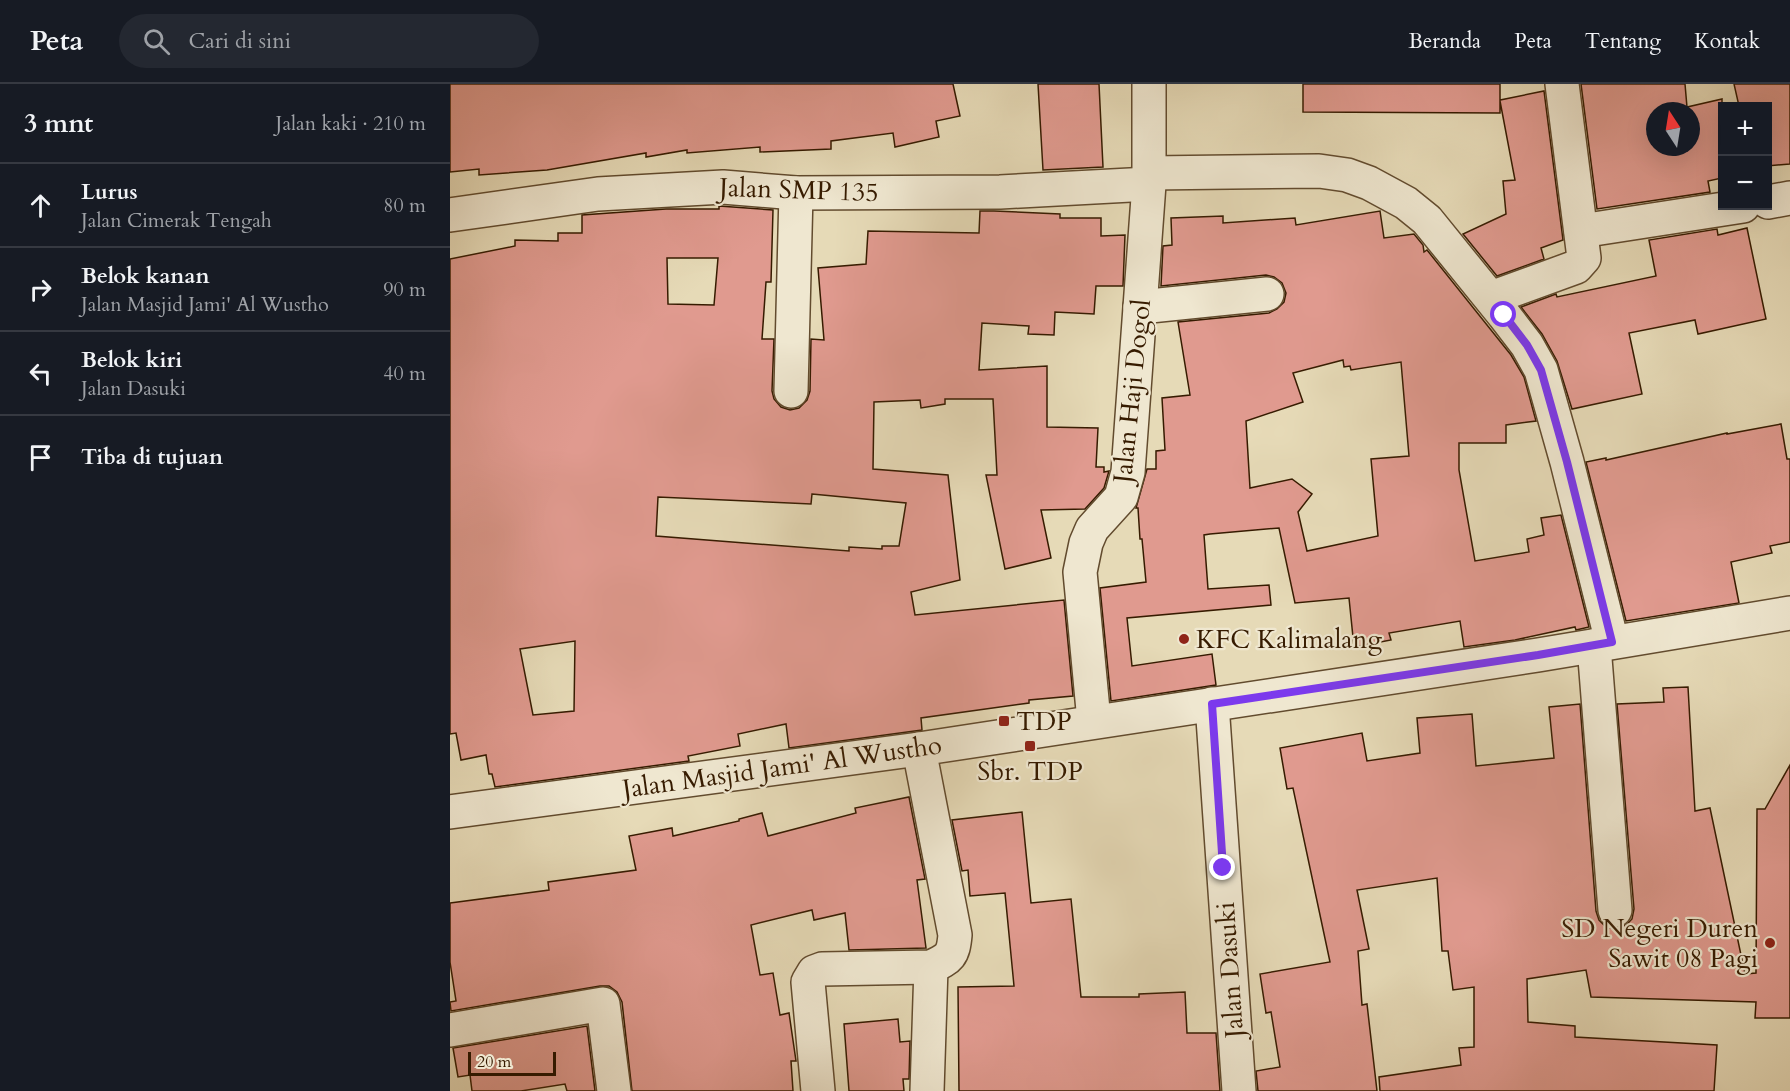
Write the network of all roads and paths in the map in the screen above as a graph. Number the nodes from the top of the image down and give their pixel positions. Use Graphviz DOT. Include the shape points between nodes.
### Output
graph roads {
  1 [pos="1149,84"];
  2 [pos="1562,84"];
  3 [pos="1149,179"];
  4 [pos="796,193"];
  5 [pos="1790,198"];
  6 [pos="1772,201"];
  7 [pos="1718,210"];
  8 [pos="450,215"];
  9 [pos="1581,231"];
  10 [pos="1267,294"];
  11 [pos="1491,298"];
  12 [pos="1140,307"];
  13 [pos="791,391"];
  14 [pos="1790,612"];
  15 [pos="1603,644"];
  16 [pos="1212,704"];
  17 [pos="1095,721"];
  18 [pos="919,749"];
  19 [pos="450,812"];
  20 [pos="1615,910"];
  21 [pos="931,967"];
  22 [pos="450,1030"];
  23 [pos="614,1091"];
  24 [pos="818,1091"];
  25 [pos="927,1091"];
  26 [pos="1239,1091"];
  1 -- 3 [label="street, Jalan Haji Dogol"];
  2 -- 9 [label="street"];
  3 -- 4 [label="street, Jalan SMP 135" via="1000,192"];
  3 -- 11 [label="street, Jalan SMP 135" via="1318,171 1347,175 1406,203 1426,220"];
  3 -- 12 [label="street, Jalan Haji Dogol"];
  4 -- 8 [label="street, Jalan SMP 135" via="723,187 598,194"];
  4 -- 13 [label="street"];
  5 -- 6 [label="street"];
  7 -- 9 [label="street"];
  9 -- 11 [label="street" via="1584,258 1576,267"];
  10 -- 12 [label="street"];
  11 -- 15 [label="street, Jalan SMP 135" via="1541,370 1567,462"];
  12 -- 17 [label="street, Jalan Haji Dogol" via="1128,472 1121,497 1092,529 1080,573"];
  14 -- 15 [label="street, Jalan Masjid Jami' Al Wustho"];
  15 -- 16 [label="street, Jalan Masjid Jami' Al Wustho"];
  15 -- 20 [label="street, Jalan SMP 135"];
  16 -- 17 [label="street, Jalan Masjid Jami' Al Wustho"];
  16 -- 26 [label="street, Jalan Dasuki"];
  17 -- 18 [label="street, Jalan Masjid Jami' Al Wustho"];
  18 -- 19 [label="street, Jalan Masjid Jami' Al Wustho"];
  18 -- 21 [label="street" via="954,935 953,951 946,960"];
  21 -- 24 [label="street" via="822,969 811,976 808,982"];
  21 -- 25 [label="street"];
  22 -- 23 [label="street" via="603,1004"];
}
